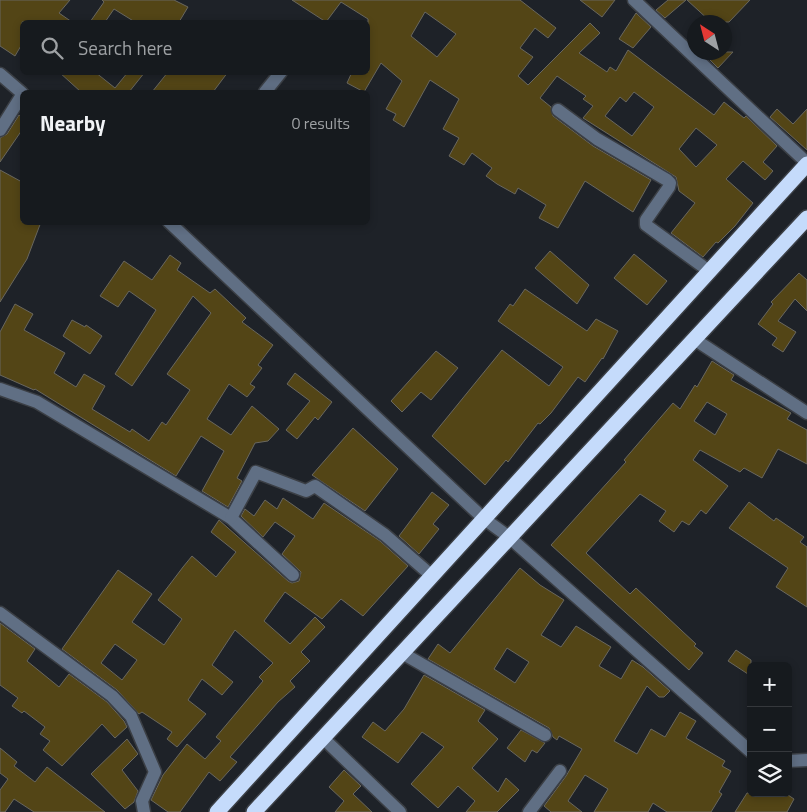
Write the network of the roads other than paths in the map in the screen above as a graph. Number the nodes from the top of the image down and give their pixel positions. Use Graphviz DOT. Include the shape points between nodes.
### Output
graph roads {
  1 [pos="634,0"];
  2 [pos="0,74"];
  3 [pos="279,75"];
  4 [pos="267,90"];
  5 [pos="20,92"];
  6 [pos="20,97"];
  7 [pos="558,110"];
  8 [pos="0,130"];
  9 [pos="807,164"];
  10 [pos="807,218"];
  11 [pos="172,225"];
  12 [pos="709,271"];
  13 [pos="694,338"];
  14 [pos="0,389"];
  15 [pos="807,413"];
  16 [pos="231,518"];
  17 [pos="483,518"];
  18 [pos="509,537"];
  19 [pos="293,575"];
  20 [pos="432,576"];
  21 [pos="0,613"];
  22 [pos="402,653"];
  23 [pos="545,735"];
  24 [pos="323,738"];
  25 [pos="747,748"];
  26 [pos="807,760"];
  27 [pos="792,761"];
  28 [pos="560,771"];
  29 [pos="144,812"];
  30 [pos="217,812"];
  31 [pos="254,812"];
  32 [pos="400,812"];
  33 [pos="529,812"];
  1 -- 9 [label="street"];
  2 -- 5 [label="street"];
  3 -- 4 [label="street"];
  6 -- 8 [label="street"];
  7 -- 12 [label="street" via="597,139 670,183 646,225"];
  9 -- 12 [label="highway"];
  10 -- 13 [label="highway"];
  11 -- 17 [label="street"];
  12 -- 17 [label="highway"];
  13 -- 15 [label="street"];
  13 -- 18 [label="highway"];
  14 -- 16 [label="street" via="37,402"];
  16 -- 19 [label="street"];
  16 -- 20 [label="street" via="256,472 306,491 314,486 385,535"];
  17 -- 18 [label="street"];
  17 -- 20 [label="highway"];
  18 -- 22 [label="highway"];
  18 -- 25 [label="street"];
  20 -- 30 [label="highway"];
  21 -- 29 [label="street" via="112,696 131,716 155,772 142,801"];
  22 -- 23 [label="street"];
  22 -- 24 [label="highway"];
  24 -- 31 [label="highway"];
  24 -- 32 [label="street"];
  26 -- 27 [label="street"];
  28 -- 33 [label="street"];
}
